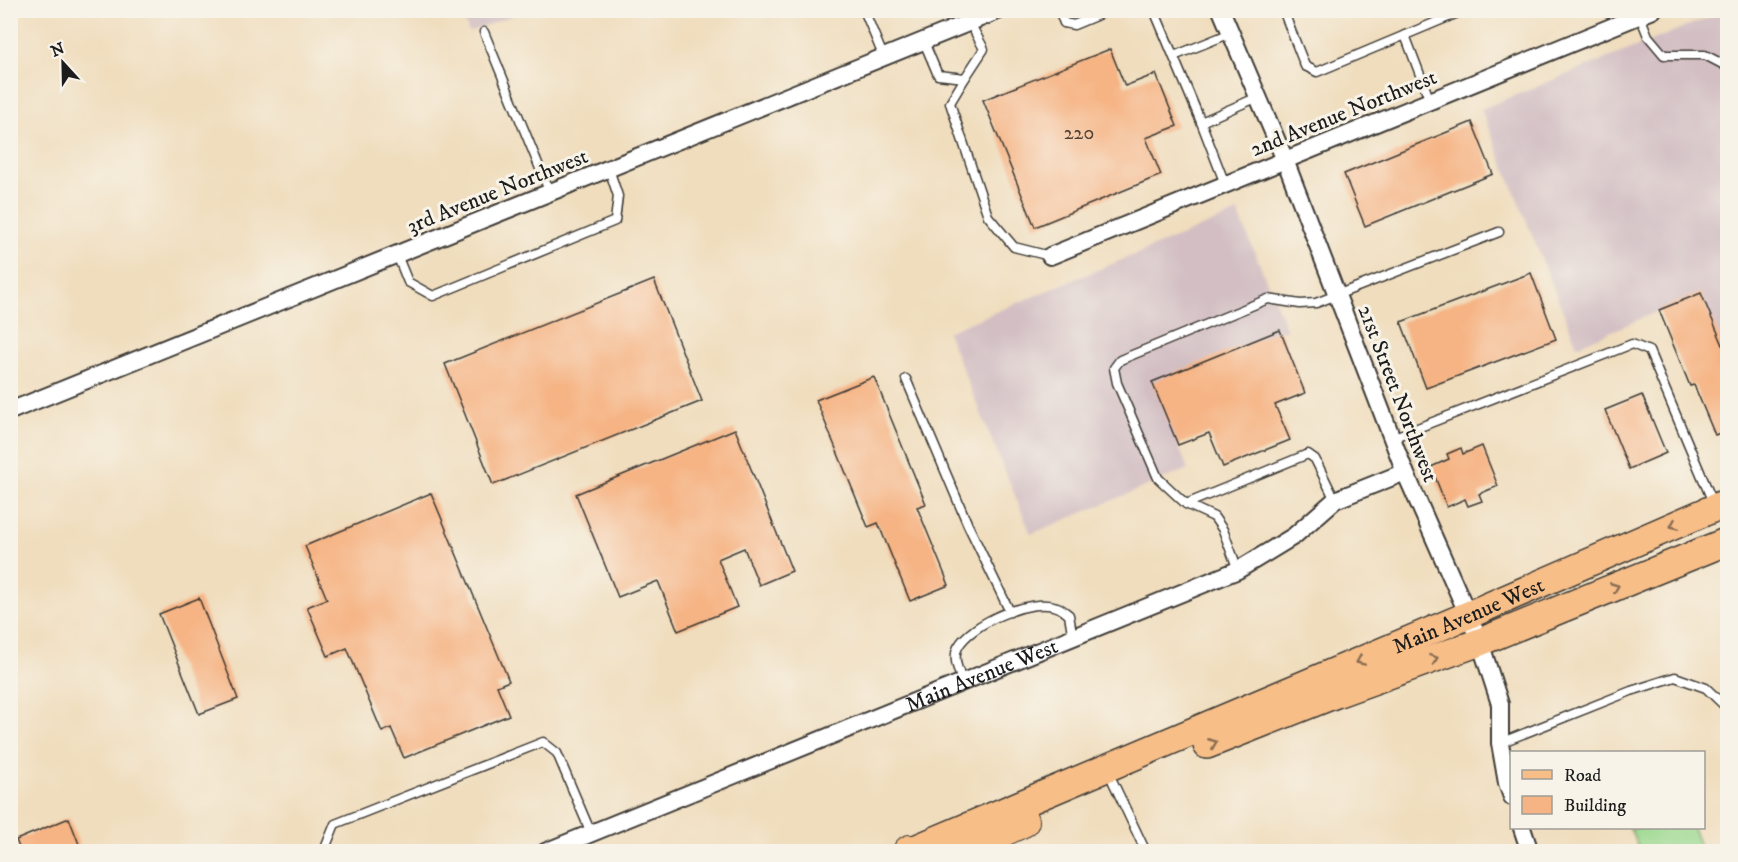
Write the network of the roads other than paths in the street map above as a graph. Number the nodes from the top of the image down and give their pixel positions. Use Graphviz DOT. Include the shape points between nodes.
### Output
graph roads {
  1 [pos="864,10"];
  2 [pos="1000,10"];
  3 [pos="1059,10"];
  4 [pos="1110,10"];
  5 [pos="1154,10"];
  6 [pos="1221,10"];
  7 [pos="1283,10"];
  8 [pos="1465,10"];
  9 [pos="1646,13"];
  10 [pos="970,23"];
  11 [pos="484,32"];
  12 [pos="1231,33"];
  13 [pos="1405,35"];
  14 [pos="924,42"];
  15 [pos="1173,56"];
  16 [pos="884,58"];
  17 [pos="1728,67"];
  18 [pos="965,78"];
  19 [pos="1258,97"];
  20 [pos="1430,101"];
  21 [pos="1201,122"];
  22 [pos="1285,160"];
  23 [pos="609,169"];
  24 [pos="1225,184"];
  25 [pos="550,193"];
  26 [pos="1499,232"];
  27 [pos="397,255"];
  28 [pos="1050,256"];
  29 [pos="1337,296"];
  30 [pos="906,379"];
  31 [pos="10,411"];
  32 [pos="1392,438"];
  33 [pos="1404,472"];
  34 [pos="1335,500"];
  35 [pos="1186,504"];
  36 [pos="1721,505"];
  37 [pos="1728,541"];
  38 [pos="1238,570"];
  39 [pos="1010,612"];
  40 [pos="1466,616"];
  41 [pos="1073,638"];
  42 [pos="1480,642"];
  43 [pos="963,683"];
  44 [pos="1728,709"];
  45 [pos="1500,742"];
  46 [pos="1113,782"];
  47 [pos="1510,791"];
  48 [pos="1023,820"];
  49 [pos="1522,829"];
  50 [pos="591,833"];
  51 [pos="909,851"];
  52 [pos="328,852"];
  53 [pos="544,852"];
  54 [pos="955,852"];
  55 [pos="972,852"];
  56 [pos="1146,852"];
  57 [pos="1530,852"];
  1 -- 16 [label="lane"];
  2 -- 10 [label="street, 3rd Avenue Northwest"];
  3 -- 4 [label="lane" via="1064,23 1074,25"];
  5 -- 15 [label="lane"];
  6 -- 12 [label="street, 21st Street Northwest"];
  7 -- 13 [label="lane" via="1305,66 1317,72"];
  8 -- 13 [label="lane"];
  9 -- 17 [label="lane" via="1648,36 1664,55 1705,55"];
  9 -- 20 [label="street, 2nd Avenue Northwest"];
  10 -- 14 [label="street, 3rd Avenue Northwest"];
  10 -- 18 [label="lane" via="984,49"];
  11 -- 25 [label="lane"];
  12 -- 15 [label="lane"];
  12 -- 19 [label="street, 21st Street Northwest"];
  13 -- 20 [label="lane"];
  14 -- 16 [label="street, 3rd Avenue Northwest"];
  14 -- 18 [label="lane" via="938,75"];
  15 -- 21 [label="lane"];
  16 -- 23 [label="street, 3rd Avenue Northwest"];
  18 -- 28 [label="lane" via="950,103 988,216 1014,247"];
  19 -- 21 [label="lane"];
  19 -- 22 [label="street, 21st Street Northwest"];
  20 -- 22 [label="street, 2nd Avenue Northwest"];
  21 -- 24 [label="lane"];
  22 -- 24 [label="street, 2nd Avenue Northwest"];
  22 -- 29 [label="street, 21st Street Northwest"];
  23 -- 25 [label="street, 3rd Avenue Northwest"];
  23 -- 27 [label="lane" via="618,196 615,221 433,296 408,282"];
  24 -- 28 [label="street, 2nd Avenue Northwest"];
  25 -- 27 [label="street, 3rd Avenue Northwest"];
  26 -- 29 [label="lane"];
  27 -- 31 [label="street, 3rd Avenue Northwest"];
  29 -- 32 [label="street, 21st Street Northwest"];
  29 -- 35 [label="lane" via="1300,304 1268,299 1120,360 1114,368 1158,478"];
  30 -- 39 [label="lane"];
  32 -- 33 [label="street, 21st Street Northwest"];
  32 -- 36 [label="lane" via="1632,344 1649,351"];
  33 -- 34 [label="street, Main Avenue West"];
  33 -- 40 [label="street, 21st Street Northwest"];
  34 -- 35 [label="lane" via="1315,459 1308,454"];
  34 -- 38 [label="street, Main Avenue West" via="1294,536"];
  35 -- 38 [label="lane" via="1214,518 1223,530"];
  36 -- 40 [label="main road, Main Avenue West, one-way"];
  42 -- 37 [label="main road, Main Avenue West, one-way"];
  38 -- 41 [label="street, Main Avenue West"];
  39 -- 41 [label="lane" via="1032,605 1056,606 1068,615"];
  39 -- 43 [label="lane" via="996,616 957,647 956,663"];
  40 -- 42 [label="street, 21st Street Northwest"];
  40 -- 51 [label="main road, Main Avenue West, one-way"];
  41 -- 43 [label="street, Main Avenue West"];
  42 -- 45 [label="street, 21st Street Northwest" via="1500,704"];
  46 -- 42 [label="main road, Main Avenue West, one-way"];
  43 -- 50 [label="street, Main Avenue West"];
  44 -- 45 [label="lane" via="1706,688 1675,677 1631,690"];
  45 -- 47 [label="street, 21st Street Northwest"];
  46 -- 48 [label="main road, Main Avenue West"];
  46 -- 56 [label="lane"];
  48 -- 54 [label="highway"];
  48 -- 55 [label="highway"];
  49 -- 57 [label="street"];
  50 -- 52 [label="lane" via="557,753 543,742 335,824 326,846"];
  50 -- 53 [label="street, Main Avenue West"];
}
